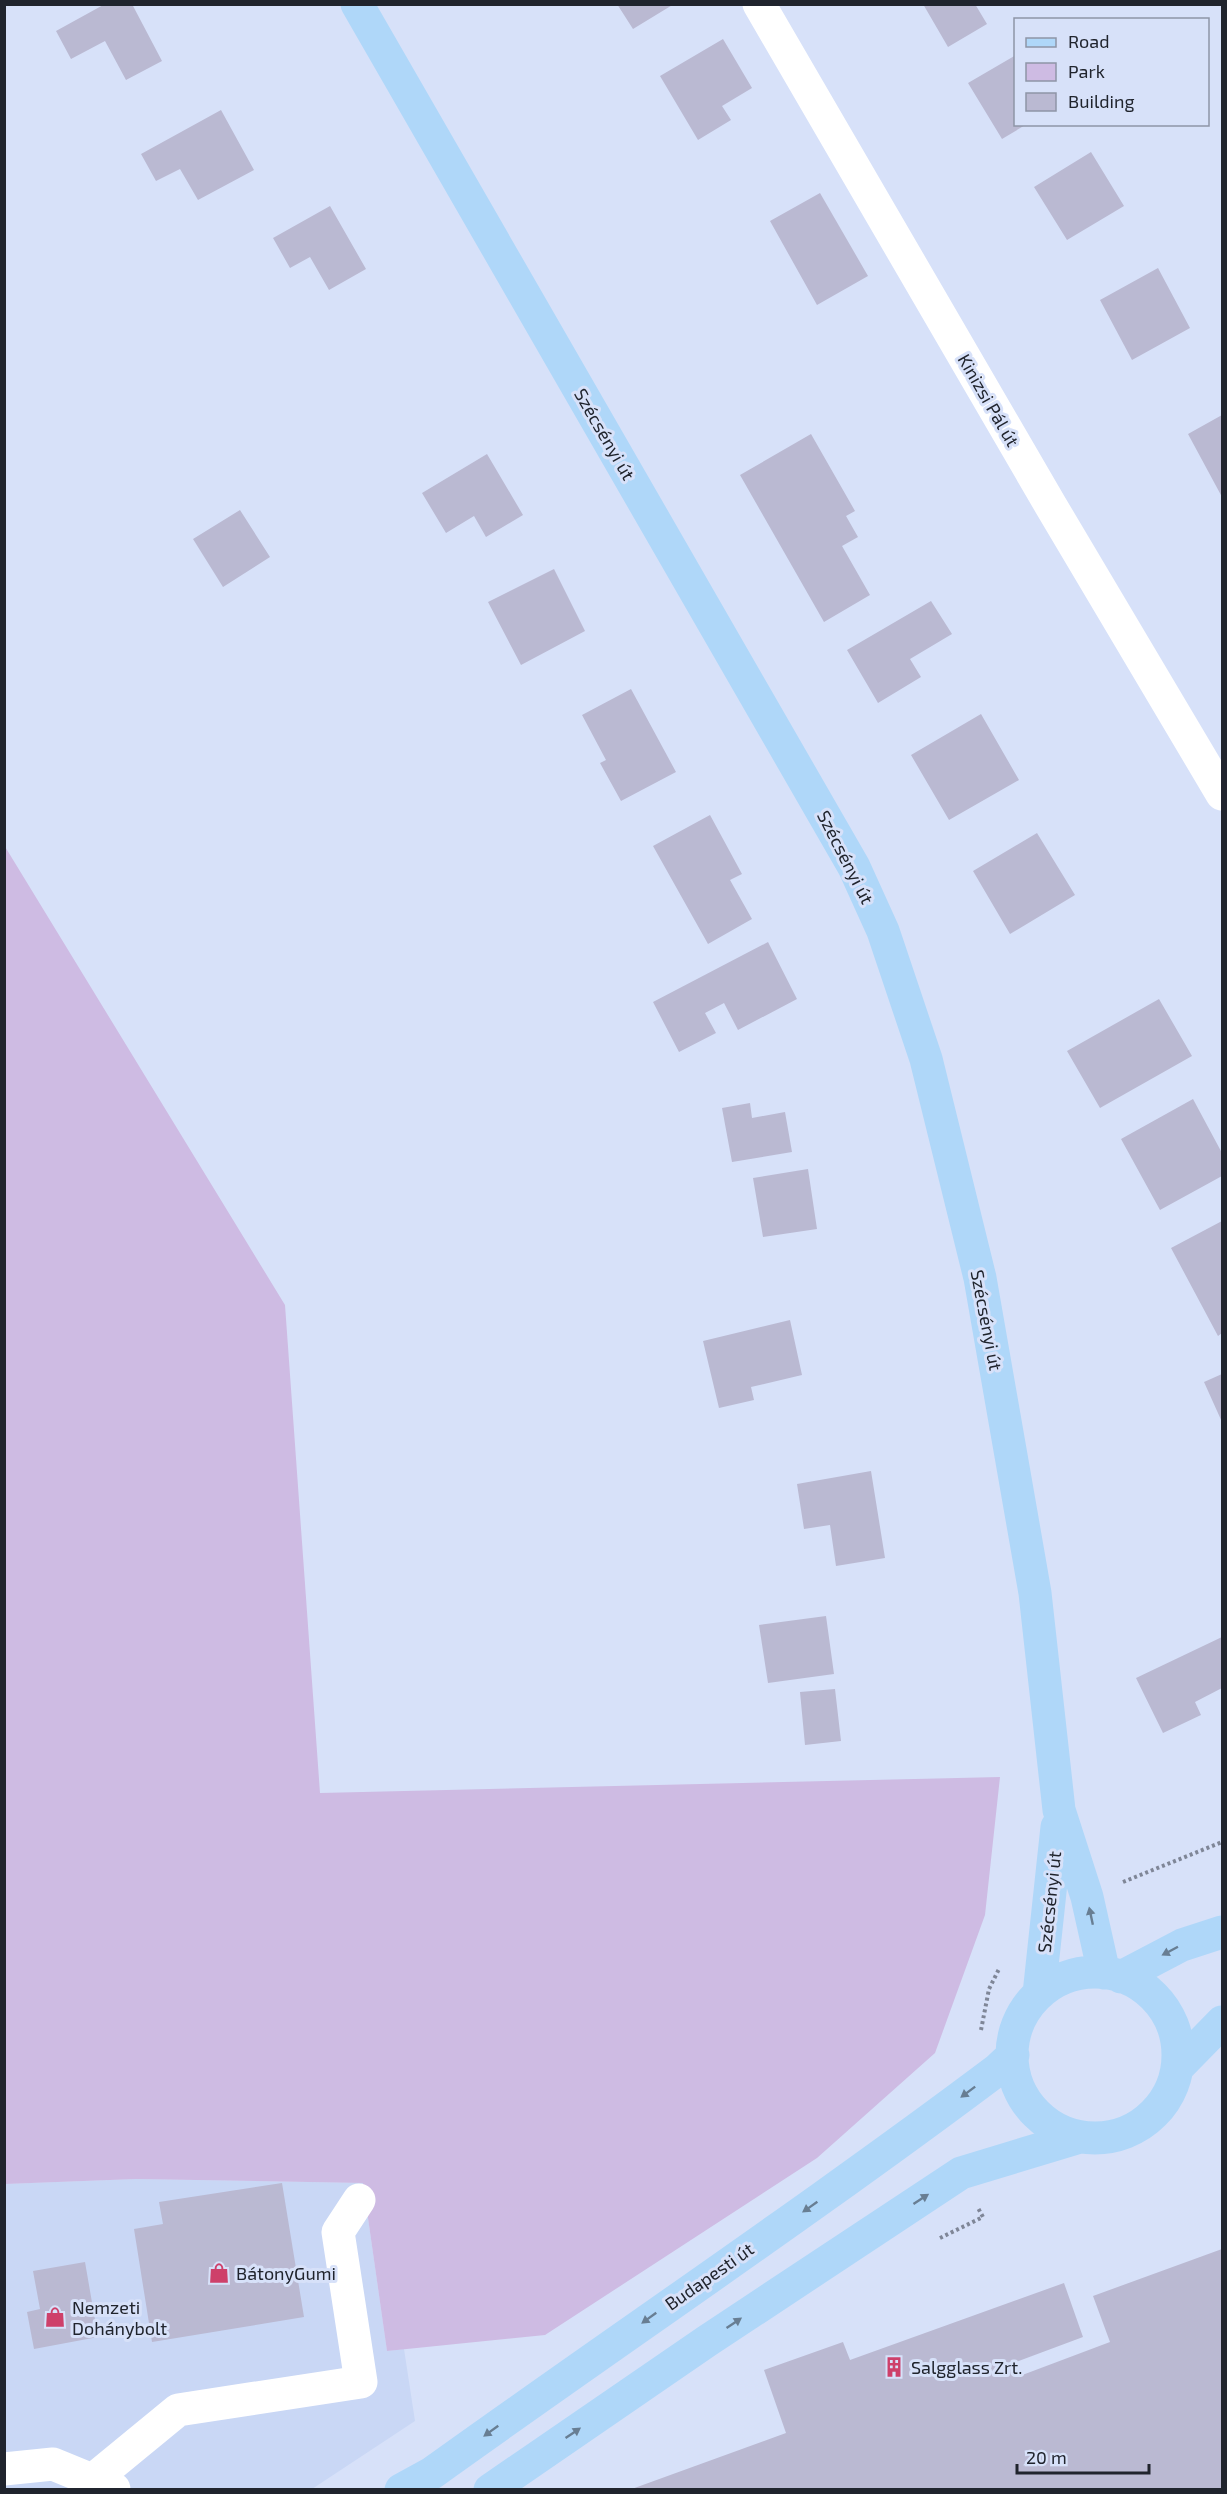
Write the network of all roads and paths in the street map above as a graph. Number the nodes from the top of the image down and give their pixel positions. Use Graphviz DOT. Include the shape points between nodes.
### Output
graph roads {
  1 [pos="357,4"];
  2 [pos="759,4"];
  3 [pos="1222,794"];
  4 [pos="1059,1810"];
  5 [pos="1222,1842"];
  6 [pos="1087,1897"];
  7 [pos="1222,1932"];
  8 [pos="1112,1975"];
  9 [pos="1039,1994"];
  10 [pos="1222,2022"];
  11 [pos="1012,2055"];
  12 [pos="1178,2067"];
  13 [pos="1080,2137"];
  14 [pos="359,2200"];
  15 [pos="4,2469"];
  16 [pos="104,2486"];
  17 [pos="401,2490"];
  18 [pos="490,2490"];
  1 -- 4 [label="main road, Szécsényi út" via="849,857 883,931 926,1059 980,1278 1035,1593"];
  2 -- 3 [label="street, Kinizsi Pál út"];
  4 -- 6 [label="main road, Szécsényi út"];
  4 -- 9 [label="main road, Szécsényi út"];
  5 -- 6 [label="path"];
  8 -- 6 [label="main road, Szécsényi út, one-way"];
  7 -- 8 [label="main road, one-way"];
  8 -- 9 [label="main road" via="1081,1974 1059,1981"];
  8 -- 12 [label="main road" via="1150,1993 1170,2019 1176,2034"];
  9 -- 11 [label="main road" via="1020,2022"];
  10 -- 12 [label="main road"];
  11 -- 13 [label="main road" via="1021,2092 1032,2108 1046,2122"];
  11 -- 17 [label="main road, Budapesti út, one-way" via="854,2176 432,2473"];
  12 -- 13 [label="main road" via="1168,2095 1154,2115 1132,2130 1108,2138"];
  18 -- 13 [label="main road, one-way" via="961,2173"];
  14 -- 16 [label="street" via="338,2232 362,2382 178,2410"];
  15 -- 16 [label="street" via="53,2464"];
}
